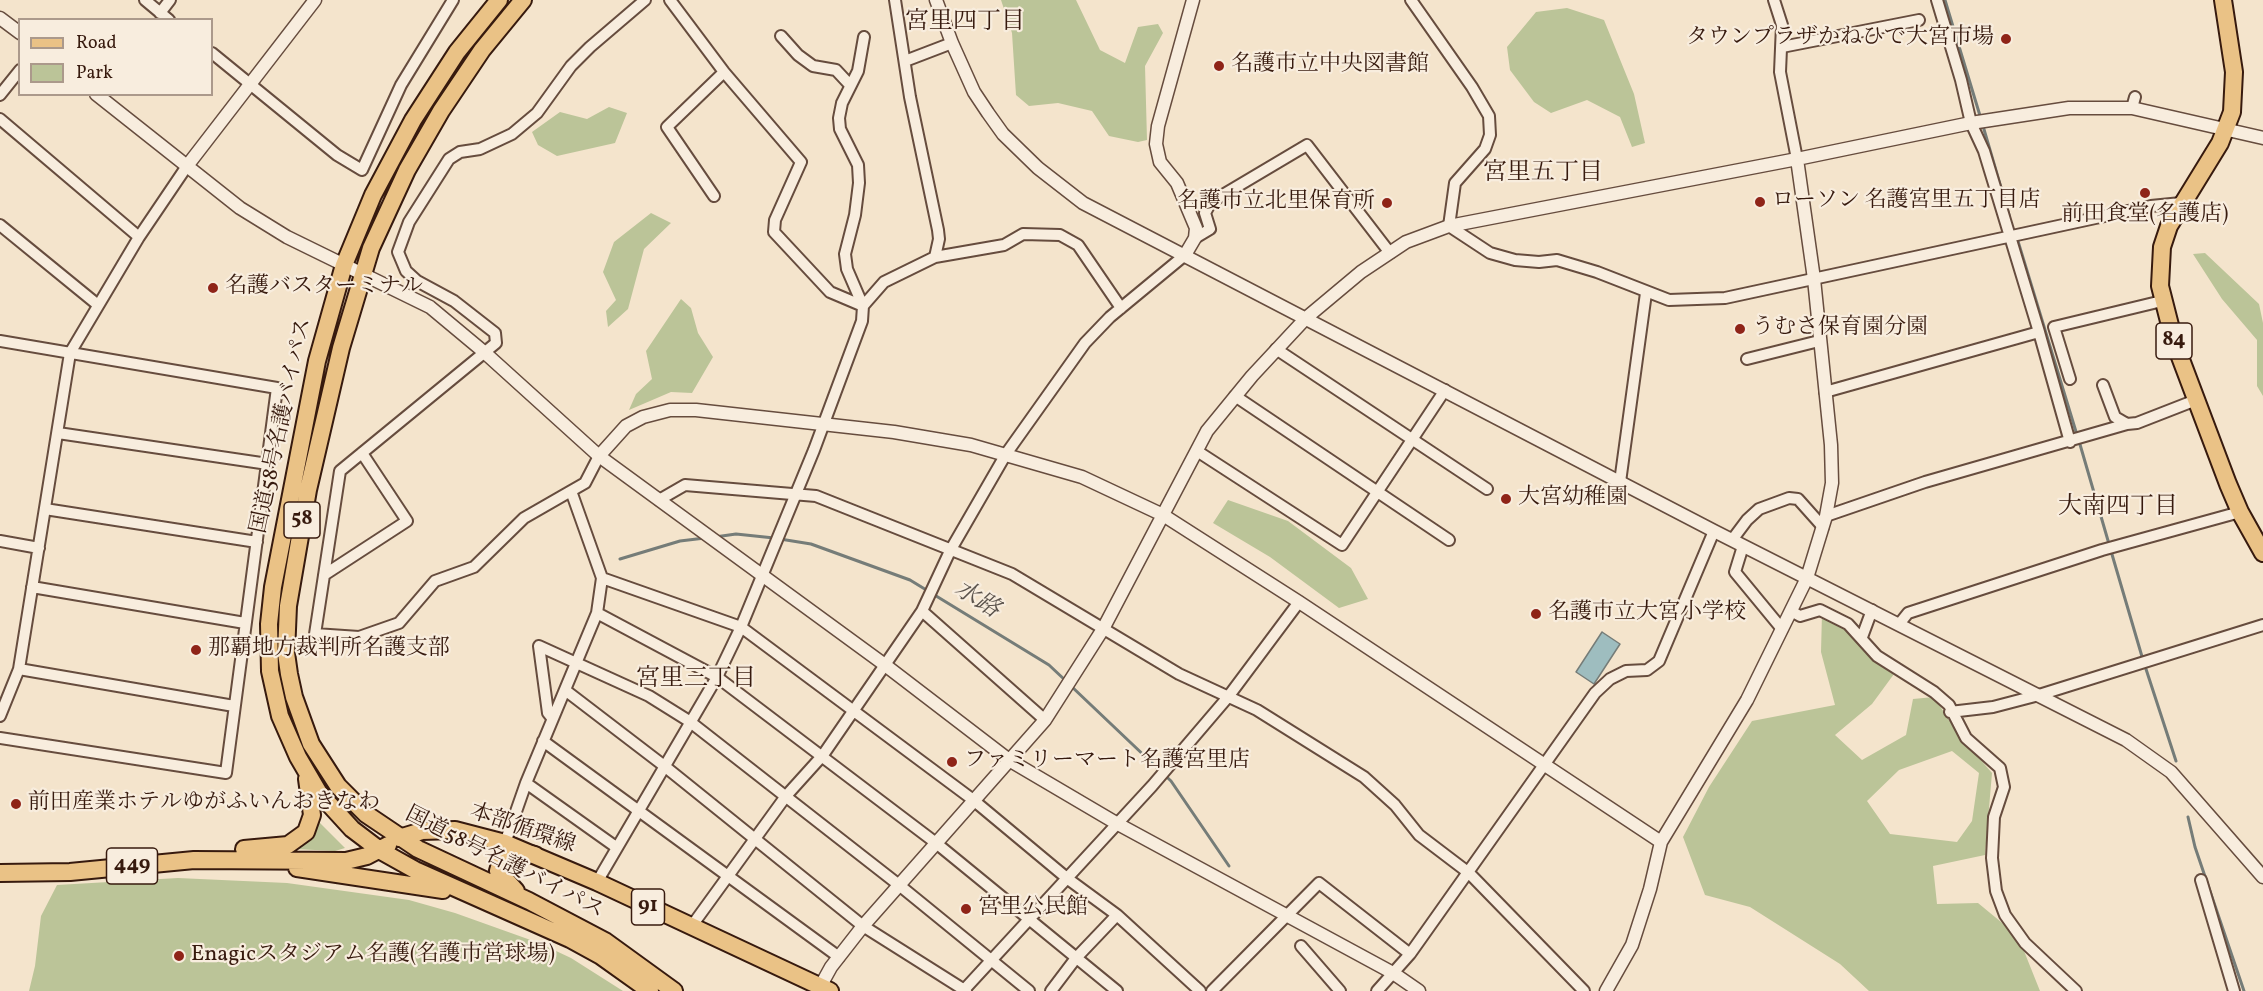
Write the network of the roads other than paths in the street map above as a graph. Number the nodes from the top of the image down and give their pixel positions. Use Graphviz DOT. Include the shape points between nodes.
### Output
graph roads {
  1 [pos="145,0"];
  2 [pos="170,0"];
  3 [pos="315,0"];
  4 [pos="453,0"];
  5 [pos="499,0"];
  6 [pos="523,0"];
  7 [pos="645,0"];
  8 [pos="670,0"];
  9 [pos="895,0"];
  10 [pos="936,0"];
  11 [pos="1193,0"];
  12 [pos="1411,0"];
  13 [pos="1774,0"];
  14 [pos="1937,0"];
  15 [pos="2223,0"];
  16 [pos="165,16"];
  17 [pos="0,18"];
  18 [pos="1919,20"];
  19 [pos="18,32"];
  20 [pos="781,36"];
  21 [pos="864,37"];
  22 [pos="952,43"];
  23 [pos="1782,47"];
  24 [pos="213,54"];
  25 [pos="905,61"];
  26 [pos="18,72"];
  27 [pos="724,72"];
  28 [pos="250,83"];
  29 [pos="850,85"];
  30 [pos="0,94"];
  31 [pos="99,96"];
  32 [pos="0,119"];
  33 [pos="1973,122"];
  34 [pos="2226,130"];
  35 [pos="2263,138"];
  36 [pos="1797,159"];
  37 [pos="187,166"];
  38 [pos="714,196"];
  39 [pos="2181,203"];
  40 [pos="0,225"];
  41 [pos="1449,226"];
  42 [pos="139,237"];
  43 [pos="1195,238"];
  44 [pos="2010,238"];
  45 [pos="1390,253"];
  46 [pos="1185,255"];
  47 [pos="936,257"];
  48 [pos="344,266"];
  49 [pos="362,274"];
  50 [pos="1814,279"];
  51 [pos="1646,293"];
  52 [pos="2162,301"];
  53 [pos="98,305"];
  54 [pos="863,306"];
  55 [pos="1121,308"];
  56 [pos="1306,318"];
  57 [pos="2039,332"];
  58 [pos="0,341"];
  59 [pos="1819,341"];
  60 [pos="1276,349"];
  61 [pos="484,352"];
  62 [pos="70,353"];
  63 [pos="1747,359"];
  64 [pos="2070,379"];
  65 [pos="2103,385"];
  66 [pos="1445,390"];
  67 [pos="1825,392"];
  68 [pos="1234,396"];
  69 [pos="2196,400"];
  70 [pos="823,423"];
  71 [pos="2127,424"];
  72 [pos="58,433"];
  73 [pos="1414,438"];
  74 [pos="2075,440"];
  75 [pos="1197,451"];
  76 [pos="362,453"];
  77 [pos="1006,454"];
  78 [pos="599,456"];
  79 [pos="268,464"];
  80 [pos="1620,482"];
  81 [pos="1487,489"];
  82 [pos="571,491"];
  83 [pos="1378,491"];
  84 [pos="794,495"];
  85 [pos="659,500"];
  86 [pos="45,508"];
  87 [pos="2240,512"];
  88 [pos="1163,515"];
  89 [pos="1825,522"];
  90 [pos="1714,531"];
  91 [pos="1449,540"];
  92 [pos="0,541"];
  93 [pos="257,542"];
  94 [pos="1738,543"];
  95 [pos="39,548"];
  96 [pos="950,551"];
  97 [pos="2263,553"];
  98 [pos="324,575"];
  99 [pos="602,578"];
  100 [pos="763,578"];
  101 [pos="1807,578"];
  102 [pos="252,584"];
  103 [pos="32,587"];
  104 [pos="273,587"];
  105 [pos="1299,602"];
  106 [pos="1872,610"];
  107 [pos="922,611"];
  108 [pos="1791,611"];
  109 [pos="597,613"];
  110 [pos="245,623"];
  111 [pos="1900,623"];
  112 [pos="2263,626"];
  113 [pos="741,627"];
  114 [pos="1103,629"];
  115 [pos="1782,629"];
  116 [pos="1862,637"];
  117 [pos="576,663"];
  118 [pos="885,665"];
  119 [pos="19,669"];
  120 [pos="717,677"];
  121 [pos="565,690"];
  122 [pos="2039,695"];
  123 [pos="1228,697"];
  124 [pos="234,706"];
  125 [pos="855,711"];
  126 [pos="1950,712"];
  127 [pos="0,716"];
  128 [pos="552,718"];
  129 [pos="1045,720"];
  130 [pos="690,721"];
  131 [pos="0,738"];
  132 [pos="543,741"];
  133 [pos="823,755"];
  134 [pos="1009,760"];
  135 [pos="663,765"];
  136 [pos="1545,767"];
  137 [pos="306,773"];
  138 [pos="526,783"];
  139 [pos="786,796"];
  140 [pos="972,799"];
  141 [pos="638,810"];
  142 [pos="1116,823"];
  143 [pos="399,838"];
  144 [pos="754,839"];
  145 [pos="505,843"];
  146 [pos="936,843"];
  147 [pos="1661,843"];
  148 [pos="616,847"];
  149 [pos="381,850"];
  150 [pos="535,855"];
  151 [pos="194,860"];
  152 [pos="263,860"];
  153 [pos="0,873"];
  154 [pos="1469,873"];
  155 [pos="728,876"];
  156 [pos="2263,877"];
  157 [pos="1068,879"];
  158 [pos="2201,880"];
  159 [pos="597,882"];
  160 [pos="899,885"];
  161 [pos="468,894"];
  162 [pos="529,901"];
  163 [pos="1286,914"];
  164 [pos="1117,915"];
  165 [pos="1029,921"];
  166 [pos="863,926"];
  167 [pos="691,927"];
  168 [pos="1301,946"];
  169 [pos="1410,954"];
  170 [pos="839,957"];
  171 [pos="1076,958"];
  172 [pos="992,959"];
  173 [pos="1393,973"];
  174 [pos="825,989"];
  175 [pos="650,991"];
  176 [pos="674,991"];
  177 [pos="964,991"];
  178 [pos="1029,991"];
  179 [pos="1051,991"];
  180 [pos="1117,991"];
  181 [pos="1200,991"];
  182 [pos="1212,991"];
  183 [pos="1340,991"];
  184 [pos="1377,991"];
  185 [pos="1419,991"];
  186 [pos="1584,991"];
  187 [pos="1606,991"];
  188 [pos="2076,991"];
  189 [pos="2234,991"];
  1 -- 16 [label="street"];
  2 -- 16 [label="street"];
  3 -- 28 [label="street"];
  4 -- 28 [label="street" via="401,85 362,170 337,155"];
  5 -- 48 [label="main road, 国道58号名護バイパス / 58" via="457,52 413,120 373,195"];
  6 -- 49 [label="main road, 国道58号名護バイパス / 58" via="465,73 422,142 386,213"];
  7 -- 61 [label="street" via="590,47 529,120 512,134 449,159 409,222 398,252 401,262 417,281 454,301 495,333 496,343"];
  8 -- 27 [label="street"];
  9 -- 25 [label="street"];
  10 -- 22 [label="street"];
  11 -- 43 [label="street" via="1156,144 1160,162 1177,183 1191,213"];
  12 -- 41 [label="street" via="1489,116 1490,135 1485,149 1455,183"];
  13 -- 23 [label="street" via="1782,25"];
  14 -- 33 [label="street"];
  15 -- 34 [label="main road, 84" via="2235,82"];
  17 -- 19 [label="street"];
  18 -- 23 [label="street"];
  20 -- 29 [label="street" via="813,66 836,70"];
  21 -- 29 [label="street" via="858,71"];
  22 -- 25 [label="street"];
  22 -- 46 [label="street" via="988,113 1038,168 1083,202"];
  23 -- 36 [label="street" via="1780,72"];
  24 -- 28 [label="street"];
  25 -- 47 [label="street" via="938,230"];
  26 -- 30 [label="street"];
  27 -- 38 [label="street" via="667,127"];
  27 -- 54 [label="street" via="801,162 775,219 774,232 830,292"];
  28 -- 37 [label="street"];
  29 -- 54 [label="street" via="839,118 840,129 858,165 860,183 845,254 847,269"];
  31 -- 37 [label="street"];
  32 -- 42 [label="street"];
  33 -- 34 [label="street" via="2134,103"];
  33 -- 36 [label="street"];
  33 -- 44 [label="street"];
  34 -- 35 [label="street"];
  34 -- 39 [label="main road, 84"];
  36 -- 41 [label="street"];
  36 -- 50 [label="street"];
  37 -- 42 [label="street"];
  37 -- 48 [label="street" via="240,208"];
  39 -- 44 [label="street" via="2151,206"];
  39 -- 52 [label="main road, 84" via="2162,247"];
  40 -- 53 [label="street"];
  41 -- 45 [label="street" via="1417,237"];
  41 -- 51 [label="street" via="1490,253 1515,260 1557,260"];
  42 -- 53 [label="street"];
  43 -- 45 [label="street" via="1210,229 1205,213 1211,202 1307,145"];
  43 -- 46 [label="street"];
  44 -- 50 [label="street"];
  44 -- 57 [label="street"];
  45 -- 56 [label="street"];
  46 -- 55 [label="street"];
  46 -- 56 [label="street"];
  47 -- 54 [label="street" via="884,282"];
  47 -- 55 [label="street" via="1004,245 1023,234 1060,235 1078,245"];
  48 -- 49 [label="street"];
  48 -- 104 [label="main road, 国道58号名護バイパス / 58" via="317,361"];
  49 -- 61 [label="street" via="430,307"];
  49 -- 143 [label="main road, 国道58号名護バイパス / 58" via="308,490 291,586 286,653 302,720 324,766 361,809"];
  50 -- 51 [label="street" via="1725,298 1669,300"];
  50 -- 59 [label="street"];
  51 -- 80 [label="street"];
  52 -- 64 [label="street" via="2054,327"];
  52 -- 69 [label="main road, 84"];
  53 -- 62 [label="street"];
  54 -- 70 [label="street" via="862,321"];
  55 -- 77 [label="street" via="1085,343"];
  56 -- 60 [label="street"];
  56 -- 66 [label="street"];
  57 -- 67 [label="street"];
  57 -- 74 [label="street"];
  58 -- 62 [label="street"];
  59 -- 63 [label="street"];
  59 -- 67 [label="street"];
  60 -- 68 [label="street"];
  60 -- 73 [label="street"];
  61 -- 76 [label="street"];
  61 -- 78 [label="street"];
  62 -- 72 [label="street"];
  62 -- 79 [label="street" via="277,388"];
  65 -- 71 [label="street" via="2115,417"];
  66 -- 73 [label="street"];
  66 -- 80 [label="street"];
  67 -- 89 [label="street" via="1832,445 1832,483"];
  68 -- 75 [label="street" via="1207,430"];
  68 -- 83 [label="street"];
  69 -- 71 [label="street"];
  69 -- 87 [label="main road, 84"];
  70 -- 77 [label="street" via="914,435"];
  70 -- 78 [label="street" via="696,410 657,412 627,426"];
  70 -- 84 [label="street"];
  71 -- 74 [label="street"];
  72 -- 79 [label="street"];
  72 -- 86 [label="street"];
  73 -- 81 [label="street"];
  73 -- 83 [label="street"];
  74 -- 89 [label="street" via="1925,482"];
  75 -- 83 [label="street" via="1342,545"];
  75 -- 88 [label="street"];
  76 -- 98 [label="street" via="340,471"];
  76 -- 98 [label="street" via="407,521"];
  77 -- 88 [label="street" via="1082,477"];
  77 -- 96 [label="street"];
  78 -- 82 [label="street" via="585,483"];
  78 -- 85 [label="street"];
  79 -- 93 [label="street"];
  80 -- 90 [label="street"];
  82 -- 98 [label="street" via="524,518 474,567 435,581 399,623 359,637 315,634"];
  82 -- 99 [label="street"];
  83 -- 91 [label="street"];
  84 -- 85 [label="street" via="685,484"];
  84 -- 96 [label="street" via="816,496"];
  84 -- 100 [label="street"];
  85 -- 100 [label="street"];
  86 -- 93 [label="street"];
  86 -- 95 [label="street"];
  87 -- 97 [label="main road, 84"];
  87 -- 111 [label="street" via="2102,550 1908,613"];
  88 -- 105 [label="street"];
  88 -- 114 [label="street"];
  89 -- 94 [label="street" via="1798,499 1789,498 1759,509 1747,520"];
  89 -- 101 [label="street"];
  90 -- 94 [label="street"];
  90 -- 136 [label="street" via="1659,661 1647,670 1626,671 1610,678 1589,701"];
  92 -- 95 [label="street"];
  93 -- 102 [label="street"];
  94 -- 101 [label="street"];
  94 -- 115 [label="street" via="1735,572"];
  95 -- 103 [label="street"];
  96 -- 107 [label="street"];
  96 -- 114 [label="street" via="1012,574"];
  99 -- 109 [label="street"];
  99 -- 113 [label="street"];
  100 -- 113 [label="street"];
  100 -- 118 [label="street"];
  101 -- 106 [label="street"];
  101 -- 108 [label="street"];
  102 -- 104 [label="street"];
  102 -- 110 [label="street"];
  103 -- 110 [label="street"];
  103 -- 119 [label="street"];
  104 -- 137 [label="main road, 国道58号名護バイパス / 58" via="268,648 272,680 280,716"];
  105 -- 123 [label="street"];
  105 -- 136 [label="street"];
  106 -- 111 [label="street"];
  106 -- 116 [label="street"];
  107 -- 118 [label="street"];
  107 -- 129 [label="street"];
  108 -- 115 [label="street"];
  108 -- 116 [label="street" via="1800,616 1821,610 1848,624"];
  109 -- 117 [label="street"];
  109 -- 120 [label="street"];
  110 -- 124 [label="street"];
  111 -- 122 [label="street"];
  112 -- 122 [label="street"];
  113 -- 120 [label="street"];
  113 -- 125 [label="street"];
  114 -- 123 [label="street" via="1179,675"];
  114 -- 129 [label="street"];
  115 -- 147 [label="street" via="1747,700"];
  116 -- 126 [label="street" via="1876,656 1934,692 1949,705"];
  117 -- 121 [label="street"];
  117 -- 128 [label="street" via="539,646 548,713"];
  117 -- 130 [label="street" via="649,696"];
  118 -- 125 [label="street"];
  118 -- 134 [label="street"];
  119 -- 124 [label="street"];
  119 -- 127 [label="street"];
  120 -- 130 [label="street"];
  120 -- 133 [label="street"];
  121 -- 128 [label="street"];
  121 -- 135 [label="street"];
  122 -- 126 [label="street" via="1993,707"];
  122 -- 156 [label="street" via="2126,740 2171,772"];
  123 -- 142 [label="street"];
  123 -- 154 [label="street" via="1257,710 1364,777 1395,805 1419,835"];
  124 -- 131 [label="street" via="226,773"];
  125 -- 133 [label="street"];
  125 -- 140 [label="street"];
  126 -- 188 [label="street" via="1966,738 2000,768 2004,787 1994,817 1992,858 1996,891 2005,915 2025,943"];
  128 -- 132 [label="street"];
  129 -- 134 [label="street"];
  130 -- 135 [label="street"];
  130 -- 139 [label="street"];
  132 -- 138 [label="street"];
  132 -- 141 [label="street"];
  133 -- 139 [label="street"];
  133 -- 146 [label="street"];
  134 -- 140 [label="street"];
  134 -- 142 [label="street"];
  135 -- 141 [label="street"];
  135 -- 144 [label="street"];
  136 -- 147 [label="street"];
  136 -- 154 [label="street"];
  137 -- 149 [label="main road, 国道58号名護バイパス / 58" via="352,829"];
  137 -- 151 [label="main road" via="312,815 301,837 279,847 213,851"];
  138 -- 145 [label="street"];
  138 -- 148 [label="street"];
  139 -- 144 [label="street"];
  139 -- 160 [label="street"];
  140 -- 146 [label="street"];
  140 -- 157 [label="street"];
  141 -- 148 [label="street"];
  141 -- 155 [label="street"];
  142 -- 157 [label="street"];
  142 -- 163 [label="street"];
  143 -- 145 [label="main road, 本部循環線 / 91" via="422,831 455,830"];
  143 -- 149 [label="main road, 本部循環線 / 449"];
  143 -- 162 [label="main road, 国道58号名護バイパス / 58"];
  144 -- 155 [label="street"];
  144 -- 166 [label="street"];
  145 -- 150 [label="main road, 本部循環線 / 91"];
  146 -- 160 [label="street"];
  146 -- 165 [label="street"];
  147 -- 187 [label="street" via="1632,945"];
  148 -- 159 [label="street"];
  149 -- 152 [label="main road, 本部循環線 / 449" via="346,861"];
  149 -- 161 [label="main road, 国道58号名護バイパス / 58"];
  150 -- 159 [label="main road, 本部循環線 / 91"];
  150 -- 162 [label="main road" via="508,851 499,866 502,878"];
  151 -- 152 [label="main road, 本部循環線 / 449"];
  151 -- 153 [label="main road, 本部循環線 / 449" via="70,872"];
  152 -- 161 [label="main road" via="315,872 387,879"];
  154 -- 169 [label="street"];
  154 -- 186 [label="street"];
  155 -- 167 [label="street"];
  155 -- 170 [label="street"];
  157 -- 164 [label="street"];
  157 -- 165 [label="street"];
  158 -- 189 [label="street"];
  159 -- 167 [label="main road, 本部循環線 / 91"];
  160 -- 166 [label="street"];
  160 -- 172 [label="street"];
  161 -- 175 [label="main road, 国道58号名護バイパス / 58" via="570,939"];
  162 -- 176 [label="main road, 国道58号名護バイパス / 58" via="605,941"];
  163 -- 169 [label="street" via="1319,883"];
  163 -- 173 [label="street"];
  163 -- 182 [label="street"];
  164 -- 171 [label="street"];
  164 -- 181 [label="street"];
  165 -- 171 [label="street"];
  165 -- 172 [label="street"];
  166 -- 170 [label="street"];
  166 -- 177 [label="street"];
  167 -- 174 [label="main road, 本部循環線 / 91"];
  168 -- 183 [label="street"];
  169 -- 173 [label="street"];
  170 -- 174 [label="street"];
  171 -- 179 [label="street"];
  171 -- 180 [label="street"];
  172 -- 177 [label="street"];
  172 -- 178 [label="street"];
  173 -- 184 [label="street"];
  173 -- 185 [label="street"];
}
